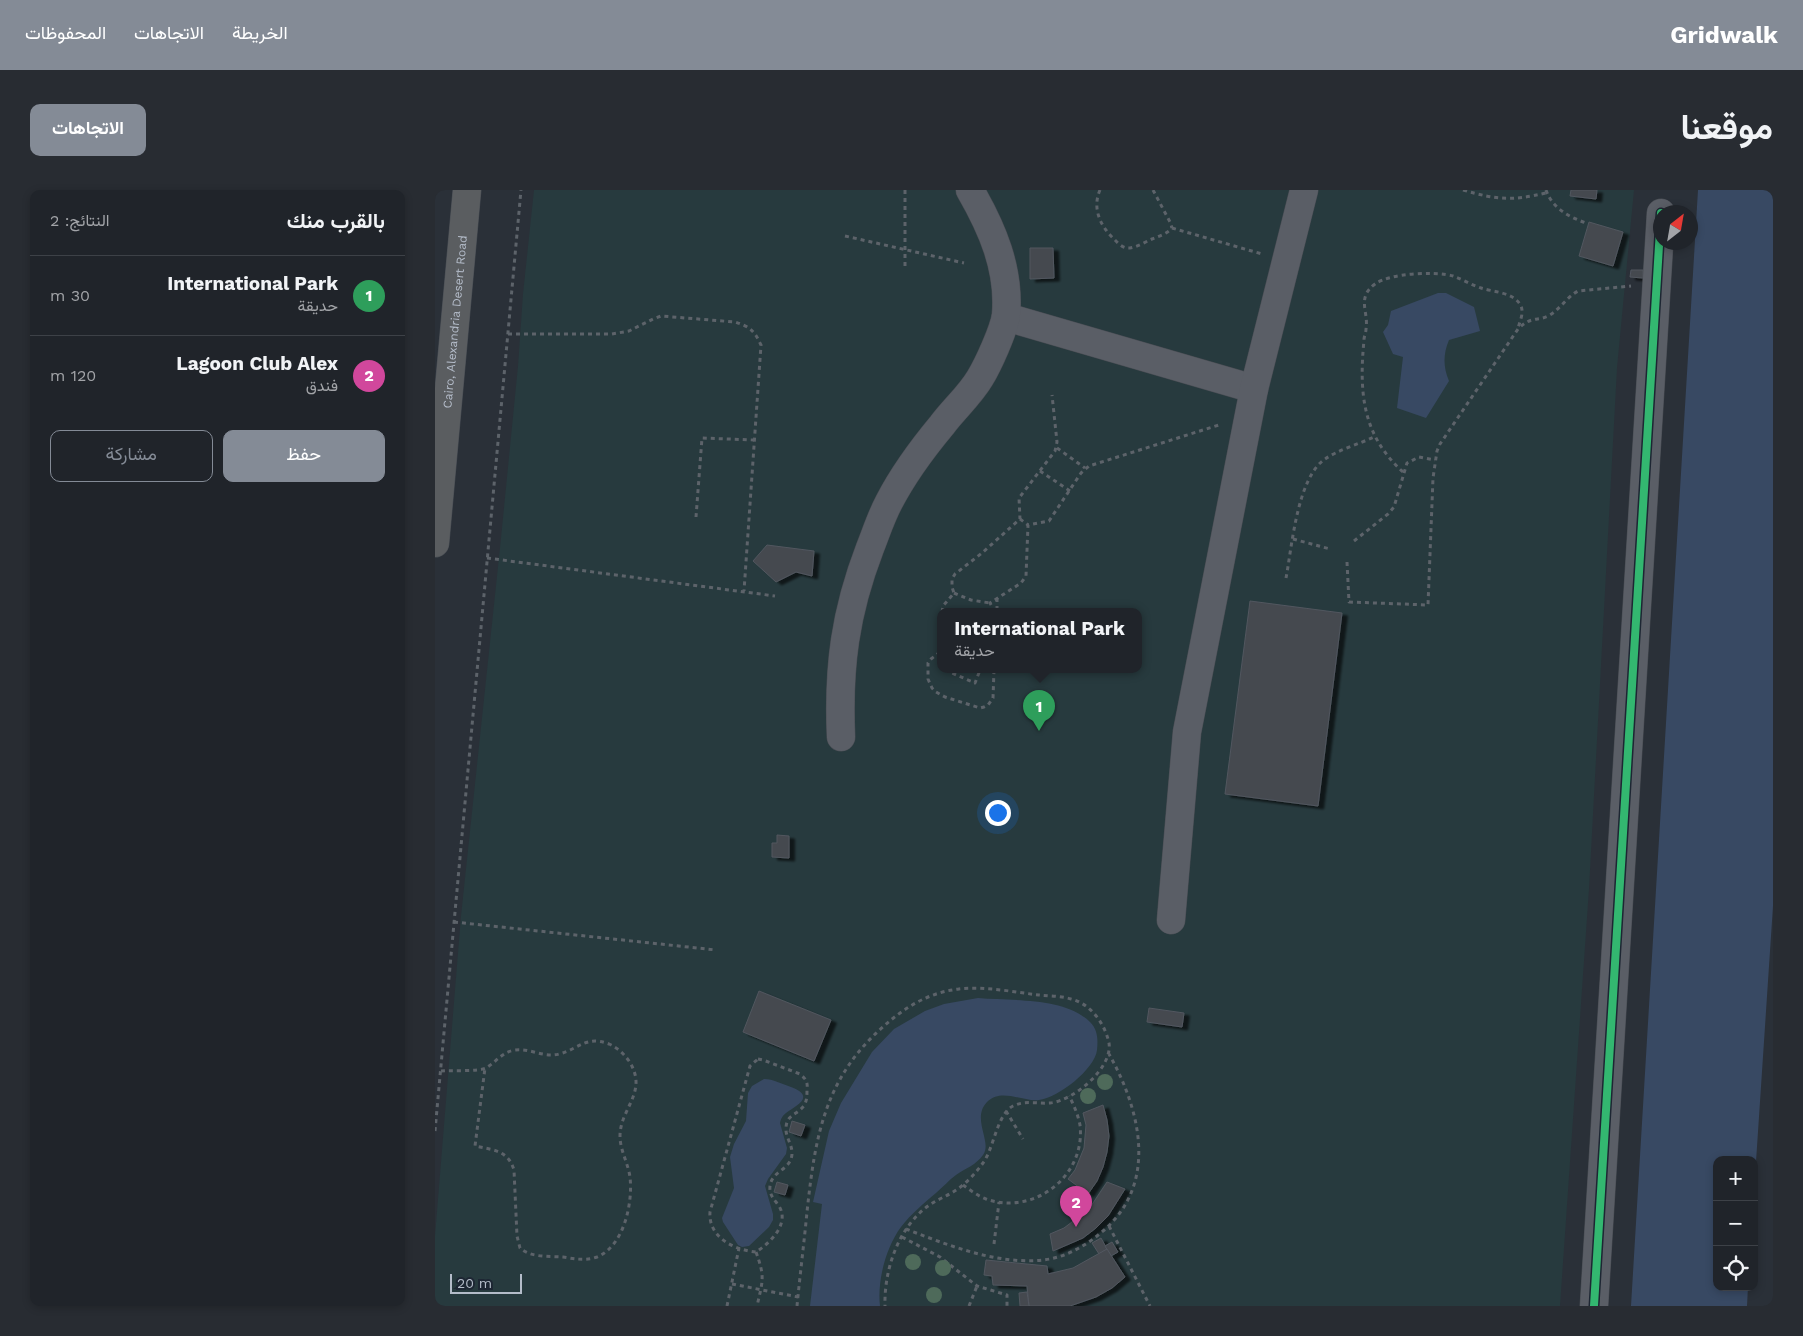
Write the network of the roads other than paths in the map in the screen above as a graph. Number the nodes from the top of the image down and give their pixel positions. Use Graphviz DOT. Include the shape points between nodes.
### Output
graph roads {
  1 [pos="467,190"];
  2 [pos="970,190"];
  3 [pos="1304,190"];
  4 [pos="1662,190"];
  5 [pos="1661,205"];
  6 [pos="1658,250"];
  7 [pos="1006,317"];
  8 [pos="1251,402"];
  9 [pos="435,543"];
  10 [pos="841,736"];
  11 [pos="1171,920"];
  12 [pos="1594,1306"];
  1 -- 9 [label="highway, Cairo, Alexandria Desert Road"];
  2 -- 7 [label="street" via="996,242 1005,283"];
  3 -- 8 [label="street"];
  4 -- 5 [label="street"];
  6 -- 12 [label="street"];
  7 -- 8 [label="street"];
  7 -- 10 [label="street" via="980,378 907,470 873,539 859,577 841,656"];
  8 -- 11 [label="street" via="1187,732"];
}
